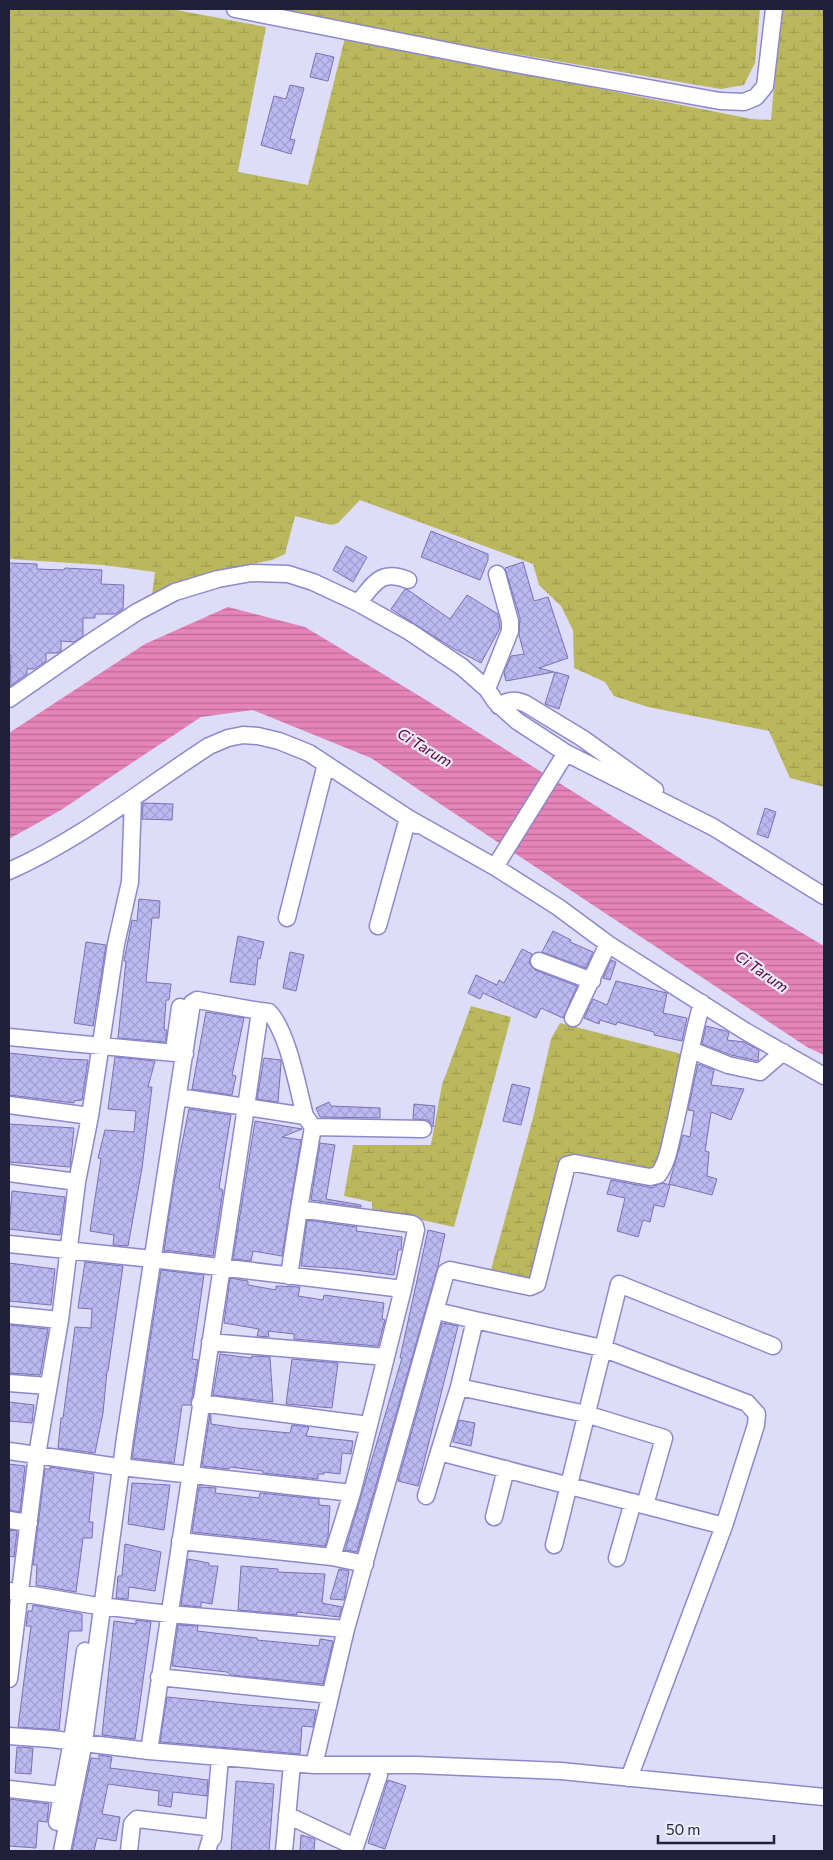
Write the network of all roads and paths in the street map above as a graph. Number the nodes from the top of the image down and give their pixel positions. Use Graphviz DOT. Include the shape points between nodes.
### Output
graph roads {
  1 [pos="234,9"];
  2 [pos="774,9"];
  3 [pos="498,574"];
  4 [pos="408,580"];
  5 [pos="358,603"];
  6 [pos="487,689"];
  7 [pos="9,699"];
  8 [pos="499,706"];
  9 [pos="564,756"];
  10 [pos="326,764"];
  11 [pos="133,798"];
  12 [pos="668,804"];
  13 [pos="408,818"];
  14 [pos="497,864"];
  15 [pos="9,871"];
  16 [pos="824,896"];
  17 [pos="287,918"];
  18 [pos="576,922"];
  19 [pos="378,926"];
  20 [pos="608,944"];
  21 [pos="539,961"];
  22 [pos="592,980"];
  23 [pos="702,1003"];
  24 [pos="180,1007"];
  25 [pos="260,1011"];
  26 [pos="574,1018"];
  27 [pos="9,1037"];
  28 [pos="100,1045"];
  29 [pos="691,1050"];
  30 [pos="783,1052"];
  31 [pos="180,1054"];
  32 [pos="824,1076"];
  33 [pos="178,1097"];
  34 [pos="9,1105"];
  35 [pos="246,1107"];
  36 [pos="90,1116"];
  37 [pos="309,1121"];
  38 [pos="424,1129"];
  39 [pos="162,1167"];
  40 [pos="9,1173"];
  41 [pos="77,1182"];
  42 [pos="298,1209"];
  43 [pos="9,1244"];
  44 [pos="69,1251"];
  45 [pos="148,1258"];
  46 [pos="222,1268"];
  47 [pos="289,1276"];
  48 [pos="403,1290"];
  49 [pos="445,1314"];
  50 [pos="9,1315"];
  51 [pos="60,1320"];
  52 [pos="475,1320"];
  53 [pos="210,1342"];
  54 [pos="773,1346"];
  55 [pos="602,1348"];
  56 [pos="386,1357"];
  57 [pos="9,1383"];
  58 [pos="48,1386"];
  59 [pos="459,1387"];
  60 [pos="200,1403"];
  61 [pos="586,1414"];
  62 [pos="369,1425"];
  63 [pos="9,1451"];
  64 [pos="440,1452"];
  65 [pos="38,1454"];
  66 [pos="117,1466"];
  67 [pos="506,1469"];
  68 [pos="190,1475"];
  69 [pos="568,1486"];
  70 [pos="352,1493"];
  71 [pos="426,1496"];
  72 [pos="639,1504"];
  73 [pos="494,1517"];
  74 [pos="9,1520"];
  75 [pos="29,1523"];
  76 [pos="724,1526"];
  77 [pos="180,1541"];
  78 [pos="554,1545"];
  79 [pos="332,1557"];
  80 [pos="617,1558"];
  81 [pos="365,1564"];
  82 [pos="14,1592"];
  83 [pos="97,1605"];
  84 [pos="169,1614"];
  85 [pos="346,1629"];
  86 [pos="9,1669"];
  87 [pos="159,1677"];
  88 [pos="330,1696"];
  89 [pos="9,1736"];
  90 [pos="78,1741"];
  91 [pos="148,1751"];
  92 [pos="220,1758"];
  93 [pos="292,1764"];
  94 [pos="314,1765"];
  95 [pos="379,1775"];
  96 [pos="629,1778"];
  97 [pos="9,1789"];
  98 [pos="61,1795"];
  99 [pos="824,1797"];
  100 [pos="287,1815"];
  101 [pos="214,1828"];
  102 [pos="359,1850"];
  103 [pos="52,1851"];
  104 [pos="62,1851"];
  105 [pos="128,1851"];
  106 [pos="206,1851"];
  107 [pos="212,1851"];
  108 [pos="284,1851"];
  1 -- 2 [label="street" via="720,101 744,102 756,97 765,86"];
  3 -- 6 [label="street" via="510,631"];
  4 -- 5 [label="street" via="389,575 379,578"];
  5 -- 6 [label="street" via="437,650"];
  5 -- 7 [label="street" via="288,574 251,573 218,579 175,592 138,612"];
  6 -- 8 [label="street"];
  8 -- 9 [label="street"];
  8 -- 12 [label="street" via="512,700 526,704 621,764 659,793"];
  9 -- 12 [label="street"];
  9 -- 14 [label="street"];
  10 -- 11 [label="street" via="279,741 243,735 209,746"];
  10 -- 13 [label="street"];
  10 -- 17 [label="street"];
  11 -- 15 [label="street" via="53,850"];
  11 -- 28 [label="street" via="130,882 116,944"];
  12 -- 16 [label="street" via="713,827"];
  13 -- 14 [label="street"];
  13 -- 18 [label="street" via="440,845 508,889 547,911"];
  13 -- 19 [label="street"];
  14 -- 18 [label="street"];
  18 -- 20 [label="street"];
  20 -- 22 [label="street"];
  20 -- 23 [label="street"];
  21 -- 22 [label="street"];
  22 -- 26 [label="street"];
  23 -- 29 [label="street"];
  23 -- 30 [label="street"];
  24 -- 31 [label="street"];
  25 -- 31 [label="street" via="194,1001"];
  25 -- 35 [label="street"];
  25 -- 37 [label="street" via="269,1012 279,1027"];
  27 -- 28 [label="street"];
  28 -- 31 [label="street"];
  28 -- 36 [label="street"];
  29 -- 30 [label="street" via="728,1065 760,1072"];
  29 -- 81 [label="street" via="665,1164 658,1175 639,1175 575,1163 567,1165 534,1286 450,1270 446,1272"];
  30 -- 32 [label="street"];
  31 -- 33 [label="street"];
  31 -- 39 [label="street"];
  33 -- 35 [label="street"];
  33 -- 39 [label="street"];
  34 -- 36 [label="street"];
  35 -- 37 [label="street"];
  35 -- 46 [label="street"];
  36 -- 41 [label="street"];
  37 -- 38 [label="street"];
  37 -- 42 [label="street"];
  39 -- 45 [label="street"];
  40 -- 41 [label="street"];
  41 -- 44 [label="street"];
  42 -- 47 [label="street"];
  42 -- 48 [label="street" via="415,1226"];
  43 -- 44 [label="street"];
  44 -- 45 [label="street"];
  44 -- 51 [label="street"];
  45 -- 46 [label="street"];
  45 -- 66 [label="street"];
  46 -- 47 [label="street"];
  46 -- 53 [label="street"];
  47 -- 48 [label="street"];
  48 -- 56 [label="street"];
  49 -- 52 [label="street"];
  50 -- 51 [label="street"];
  51 -- 58 [label="street"];
  52 -- 55 [label="street"];
  52 -- 59 [label="street"];
  53 -- 56 [label="street"];
  53 -- 60 [label="street"];
  54 -- 55 [label="street" via="619,1284"];
  55 -- 61 [label="street"];
  55 -- 76 [label="street" via="747,1403 757,1414"];
  56 -- 62 [label="street"];
  57 -- 58 [label="street"];
  58 -- 65 [label="street"];
  59 -- 61 [label="street"];
  59 -- 64 [label="street"];
  60 -- 62 [label="street"];
  60 -- 68 [label="street"];
  61 -- 69 [label="street"];
  61 -- 72 [label="street" via="664,1438"];
  62 -- 70 [label="street"];
  63 -- 65 [label="street"];
  64 -- 67 [label="street"];
  64 -- 71 [label="street"];
  65 -- 66 [label="street"];
  65 -- 75 [label="street"];
  66 -- 68 [label="street"];
  66 -- 83 [label="street"];
  67 -- 69 [label="street"];
  67 -- 73 [label="street"];
  68 -- 70 [label="street"];
  68 -- 77 [label="street"];
  69 -- 72 [label="street"];
  69 -- 78 [label="street"];
  70 -- 79 [label="street"];
  72 -- 76 [label="street"];
  72 -- 80 [label="street"];
  74 -- 75 [label="street"];
  75 -- 82 [label="street"];
  76 -- 96 [label="street"];
  77 -- 79 [label="street"];
  77 -- 84 [label="street"];
  79 -- 81 [label="street"];
  81 -- 85 [label="street"];
  82 -- 83 [label="street"];
  82 -- 86 [label="street"];
  83 -- 84 [label="street"];
  83 -- 90 [label="street"];
  84 -- 85 [label="street"];
  84 -- 87 [label="street"];
  85 -- 88 [label="street"];
  87 -- 88 [label="street"];
  87 -- 91 [label="street"];
  88 -- 94 [label="street"];
  89 -- 90 [label="street"];
  90 -- 91 [label="street"];
  90 -- 98 [label="street"];
  90 -- 104 [label="street"];
  91 -- 92 [label="street"];
  92 -- 93 [label="street"];
  92 -- 101 [label="street"];
  93 -- 94 [label="street"];
  93 -- 100 [label="street"];
  94 -- 96 [label="street" via="464,1766"];
  95 -- 102 [label="street"];
  96 -- 99 [label="street"];
  97 -- 98 [label="street"];
  98 -- 103 [label="street"];
  100 -- 102 [label="street"];
  100 -- 108 [label="street"];
  101 -- 105 [label="street" via="138,1819 132,1824"];
  101 -- 106 [label="street"];
  101 -- 107 [label="street"];
}
